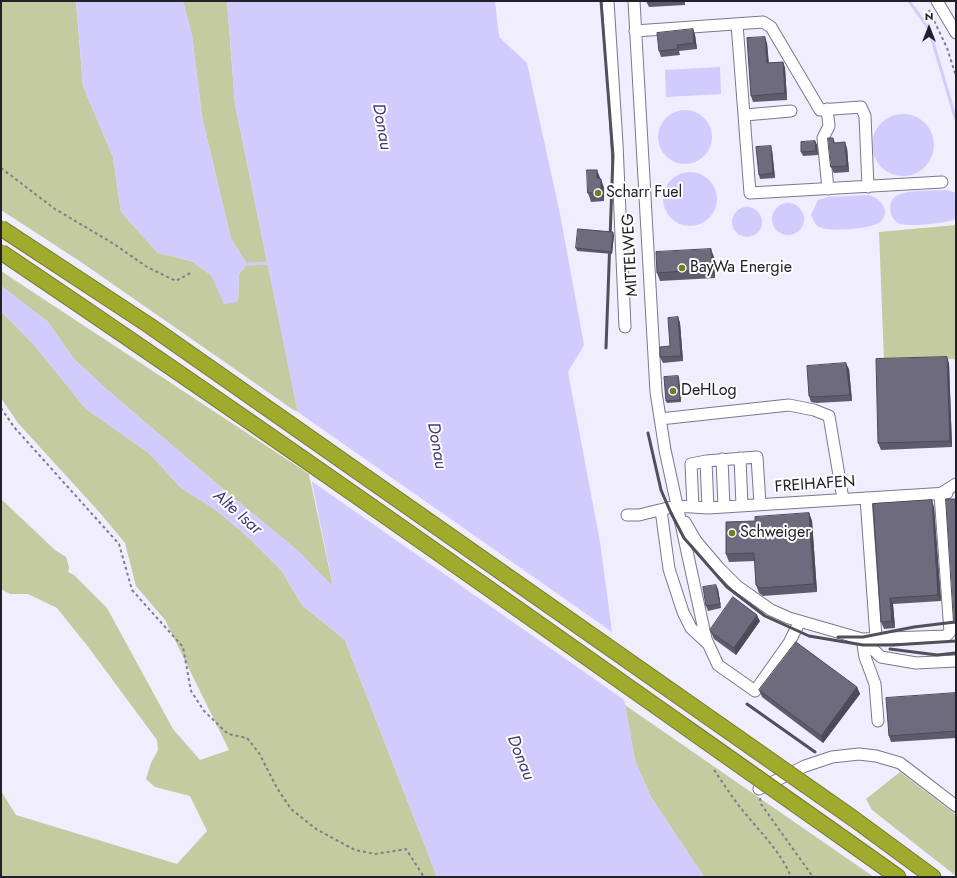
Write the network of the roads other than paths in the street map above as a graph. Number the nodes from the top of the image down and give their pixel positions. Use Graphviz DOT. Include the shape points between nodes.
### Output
graph roads {
  1 [pos="608,1"];
  2 [pos="634,1"];
  3 [pos="932,3"];
  4 [pos="737,24"];
  5 [pos="635,31"];
  6 [pos="956,33"];
  7 [pos="826,109"];
  8 [pos="791,111"];
  9 [pos="745,114"];
  10 [pos="942,182"];
  11 [pos="868,187"];
  12 [pos="828,189"];
  13 [pos="1,228"];
  14 [pos="1,252"];
  15 [pos="625,327"];
  16 [pos="660,419"];
  17 [pos="740,458"];
  18 [pos="722,459"];
  19 [pos="706,461"];
  20 [pos="956,484"];
  21 [pos="956,493"];
  22 [pos="940,494"];
  23 [pos="866,498"];
  24 [pos="843,499"];
  25 [pos="760,504"];
  26 [pos="742,505"];
  27 [pos="676,506"];
  28 [pos="693,507"];
  29 [pos="724,507"];
  30 [pos="708,508"];
  31 [pos="661,510"];
  32 [pos="627,515"];
  33 [pos="800,621"];
  34 [pos="862,638"];
  35 [pos="876,638"];
  36 [pos="708,644"];
  37 [pos="956,661"];
  38 [pos="878,721"];
  39 [pos="759,789"];
  40 [pos="956,806"];
  41 [pos="898,877"];
  42 [pos="933,877"];
  1 -- 15 [label="street"];
  2 -- 5 [label="street, MITTELWEG"];
  3 -- 6 [label="street"];
  4 -- 5 [label="street"];
  4 -- 7 [label="street" via="763,22 771,27 820,110"];
  4 -- 9 [label="street"];
  5 -- 16 [label="street, MITTELWEG" via="652,336"];
  7 -- 11 [label="street" via="861,107 865,116"];
  7 -- 12 [label="street" via="829,126 823,138"];
  8 -- 9 [label="street"];
  9 -- 12 [label="street" via="750,193"];
  10 -- 11 [label="street"];
  11 -- 12 [label="street"];
  13 -- 42 [label="highway, bridge" via="150,326"];
  14 -- 41 [label="highway, bridge" via="372,507"];
  16 -- 24 [label="street" via="789,405 829,416"];
  16 -- 27 [label="street, MITTELWEG"];
  17 -- 18 [label="street"];
  17 -- 25 [label="street" via="757,457"];
  17 -- 26 [label="street"];
  18 -- 19 [label="street"];
  18 -- 29 [label="street"];
  19 -- 28 [label="street" via="691,464"];
  19 -- 30 [label="street"];
  20 -- 22 [label="street"];
  21 -- 22 [label="street, FREIHAFEN"];
  22 -- 23 [label="street, FREIHAFEN"];
  22 -- 35 [label="street" via="950,632 946,636"];
  23 -- 24 [label="street, FREIHAFEN"];
  23 -- 35 [label="street"];
  24 -- 25 [label="street, FREIHAFEN"];
  25 -- 26 [label="street, FREIHAFEN"];
  26 -- 29 [label="street, FREIHAFEN"];
  27 -- 28 [label="street, FREIHAFEN"];
  27 -- 31 [label="street, FREIHAFEN"];
  27 -- 33 [label="street" via="696,541 737,586 770,610"];
  27 -- 36 [label="street, MITTELWEG"];
  28 -- 30 [label="street, FREIHAFEN"];
  29 -- 30 [label="street, FREIHAFEN"];
  31 -- 32 [label="street, FREIHAFEN" via="639,516"];
  31 -- 36 [label="street" via="669,570 680,605 690,628"];
  33 -- 34 [label="street"];
  33 -- 36 [label="street" via="789,643 755,691 718,665"];
  34 -- 35 [label="street"];
  34 -- 37 [label="street" via="881,657 916,663"];
  34 -- 38 [label="street" via="865,657 875,684"];
  39 -- 40 [label="street" via="805,766 832,757 859,754 900,763"];
}
